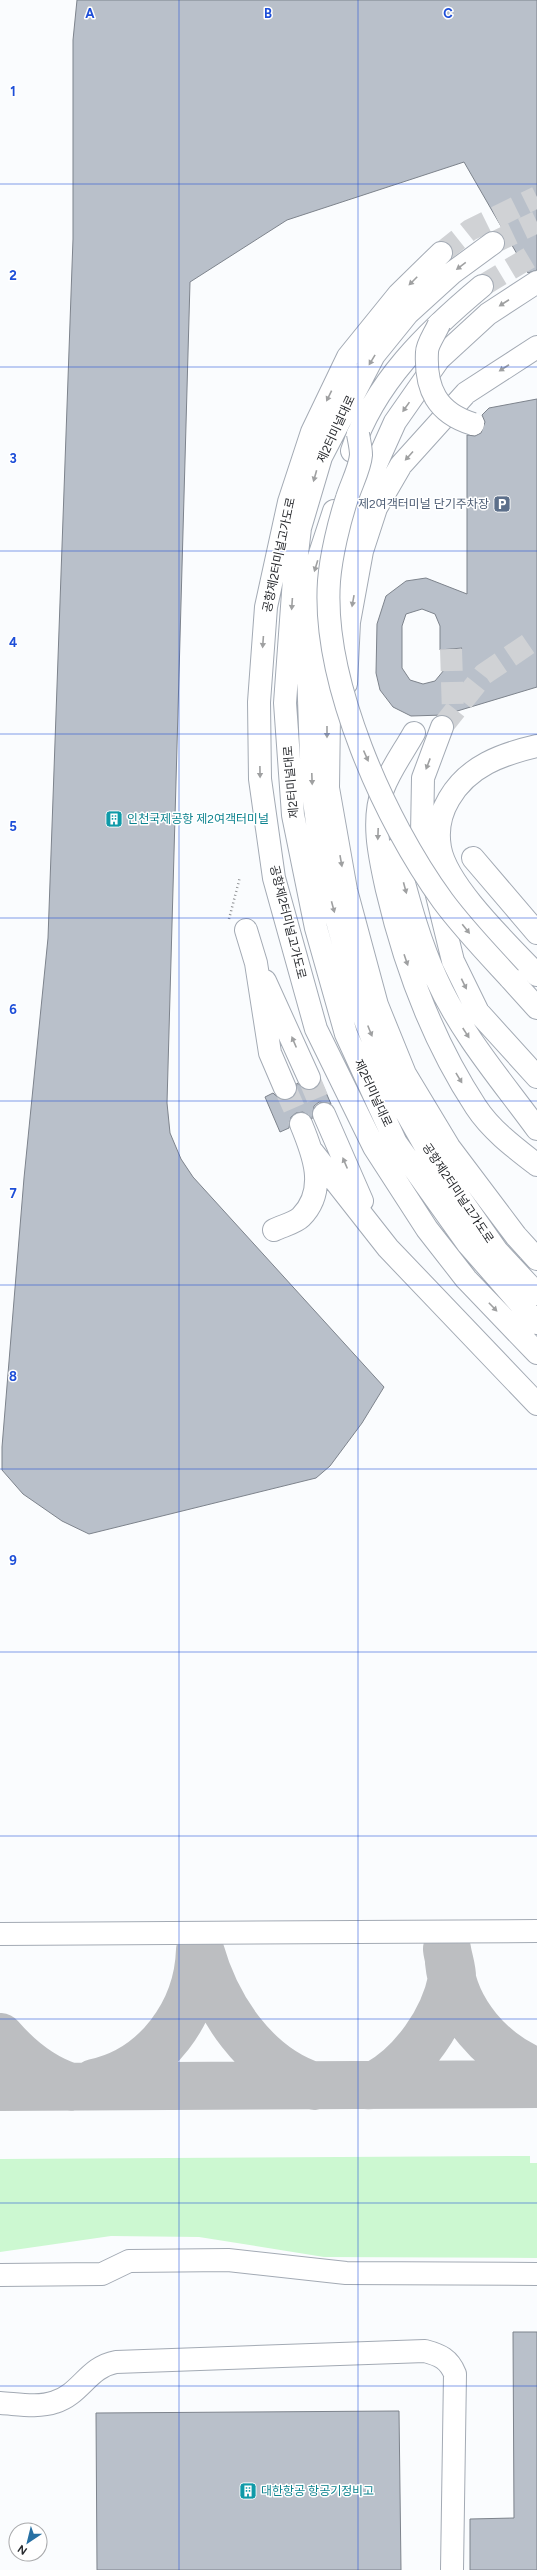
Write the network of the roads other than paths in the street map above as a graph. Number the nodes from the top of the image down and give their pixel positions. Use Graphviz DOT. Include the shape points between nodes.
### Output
graph roads {
  1 [pos="493,243"];
  2 [pos="441,253"];
  3 [pos="537,282"];
  4 [pos="482,286"];
  5 [pos="440,324"];
  6 [pos="537,347"];
  7 [pos="473,424"];
  8 [pos="358,434"];
  9 [pos="327,705"];
  10 [pos="442,727"];
  11 [pos="414,733"];
  12 [pos="537,746"];
  13 [pos="396,850"];
  14 [pos="473,858"];
  15 [pos="246,930"];
  16 [pos="537,933"];
  17 [pos="256,963"];
  18 [pos="537,976"];
  19 [pos="537,1008"];
  20 [pos="537,1077"];
  21 [pos="309,1078"];
  22 [pos="285,1088"];
  23 [pos="324,1114"];
  24 [pos="301,1124"];
  25 [pos="537,1129"];
  26 [pos="311,1150"];
  27 [pos="537,1165"];
  28 [pos="274,1230"];
  29 [pos="388,1248"];
  30 [pos="537,1258"];
  31 [pos="537,1294"];
  32 [pos="537,1323"];
  33 [pos="537,1353"];
  34 [pos="537,1404"];
  35 [pos="537,1931"];
  36 [pos="0,1934"];
  37 [pos="537,2274"];
  38 [pos="0,2275"];
  39 [pos="0,2403"];
  40 [pos="452,2570"];
  1 -- 32 [label="street, 제2터미널대로, one-way" via="452,273 408,313 374,355 321,457 300,528 285,702 293,815 316,928 346,1034 396,1143 468,1244"];
  2 -- 33 [label="street, 공항제2터미널고가도로, one-way" via="399,294 348,357 312,432 289,502 266,607 259,702 260,779 274,878 316,1028 374,1147 427,1229 466,1279"];
  3 -- 9 [label="street, one-way" via="488,314 439,359 395,422 355,511 338,585 329,652"];
  4 -- 5 [label="street, 공항제2터미널고가도로"];
  5 -- 7 [label="street, bridge" via="426,351 430,386 438,404 456,418"];
  5 -- 8 [label="street, 공항제2터미널고가도로, bridge" via="382,388"];
  6 -- 9 [label="street, one-way" via="466,393 401,465 376,508 362,551 349,622 346,684"];
  8 -- 19 [label="street, one-way, bridge" via="361,455 344,509 329,579 333,655 340,685 376,778 418,864 443,901"];
  8 -- 31 [label="street, 공항제2터미널고가도로, one-way" via="314,572 308,670 312,786 324,873 362,1012 389,1082 432,1158 497,1251"];
  9 -- 30 [label="street, one-way" via="328,788 346,890 377,1005 405,1074 449,1147 516,1236"];
  10 -- 20 [label="street, one-way" via="423,778 422,834 447,941 453,961 478,1012"];
  11 -- 27 [label="street, one-way" via="383,789 378,816 377,845 397,933 420,1001 438,1041 477,1108 507,1141"];
  12 -- 18 [label="street" via="505,753 474,770 455,788 444,808 439,826 440,849 455,882 477,911"];
  13 -- 25 [label="street, one-way" via="412,914 437,980 466,1033"];
  14 -- 16 [label="street"];
  15 -- 17 [label="street"];
  21 -- 17 [label="street, one-way"];
  17 -- 22 [label="street" via="270,1053"];
  29 -- 23 [label="street, one-way" via="357,1193"];
  24 -- 26 [label="street"];
  26 -- 28 [label="street" via="318,1181 311,1204 301,1218"];
  26 -- 29 [label="street"];
  29 -- 34 [label="street"];
  35 -- 36 [label="street"];
  37 -- 38 [label="street" via="346,2273 228,2260 129,2261 102,2274"];
  39 -- 40 [label="street" via="40,2405 56,2402 71,2394 103,2364 116,2362 425,2351 439,2354 451,2363 455,2374"];
}
